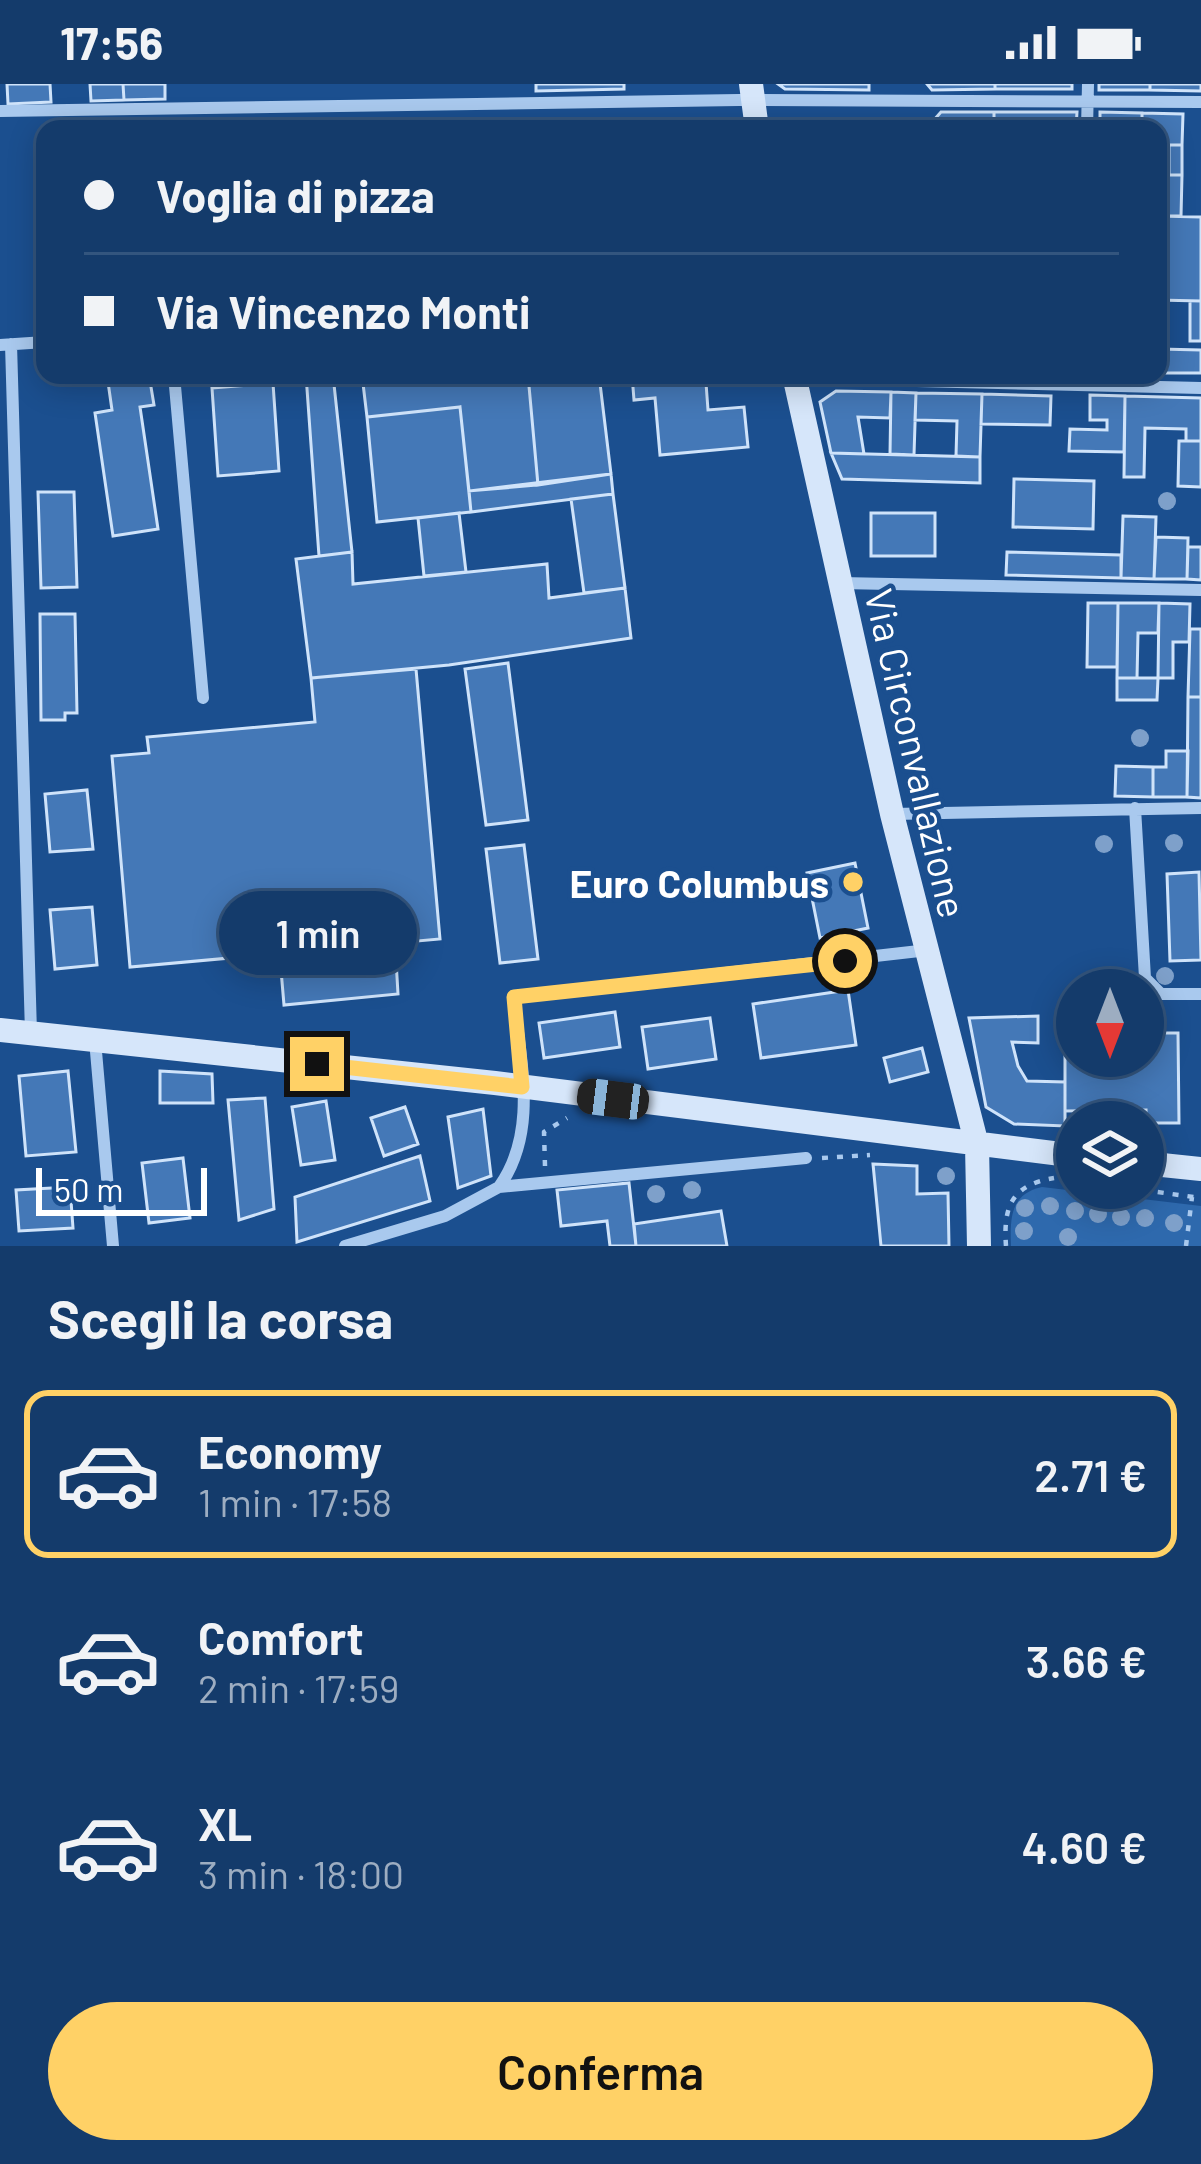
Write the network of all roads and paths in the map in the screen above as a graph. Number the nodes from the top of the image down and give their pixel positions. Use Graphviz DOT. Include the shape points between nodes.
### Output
graph roads {
  1 [pos="1088,84"];
  2 [pos="752,92"];
  3 [pos="1088,100"];
  4 [pos="1201,101"];
  5 [pos="0,111"];
  6 [pos="1088,120"];
  7 [pos="36,343"];
  8 [pos="5,345"];
  9 [pos="175,384"];
  10 [pos="796,384"];
  11 [pos="1135,384"];
  12 [pos="1201,388"];
  13 [pos="840,583"];
  14 [pos="1201,590"];
  15 [pos="203,698"];
  16 [pos="1135,808"];
  17 [pos="1201,808"];
  18 [pos="892,814"];
  19 [pos="928,950"];
  20 [pos="1201,994"];
  21 [pos="0,1030"];
  22 [pos="31,1033"];
  23 [pos="95,1040"];
  24 [pos="522,1087"];
  25 [pos="586,1118"];
  26 [pos="977,1145"];
  27 [pos="810,1152"];
  28 [pos="1056,1154"];
  29 [pos="1164,1165"];
  30 [pos="1201,1169"];
  31 [pos="1053,1178"];
  32 [pos="564,1180"];
  33 [pos="499,1187"];
  34 [pos="1164,1193"];
  35 [pos="1192,1197"];
  36 [pos="1201,1198"];
  37 [pos="113,1246"];
  38 [pos="345,1246"];
  39 [pos="979,1246"];
  40 [pos="1006,1246"];
  41 [pos="1186,1246"];
  1 -- 3 [label="street"];
  2 -- 3 [label="street"];
  2 -- 5 [label="street"];
  3 -- 4 [label="street"];
  3 -- 6 [label="street"];
  7 -- 8 [label="street"];
  8 -- 22 [label="street"];
  9 -- 15 [label="street"];
  10 -- 13 [label="street, Via Circonvallazione"];
  11 -- 12 [label="street"];
  13 -- 14 [label="street"];
  13 -- 18 [label="street, Via Circonvallazione"];
  16 -- 17 [label="street"];
  16 -- 18 [label="street"];
  16 -- 20 [label="street" via="1145,978 1161,994"];
  18 -- 19 [label="street, Via Circonvallazione"];
  19 -- 24 [label="street" via="514,997"];
  19 -- 26 [label="street, Via Circonvallazione"];
  21 -- 22 [label="street"];
  22 -- 23 [label="street"];
  23 -- 24 [label="street"];
  23 -- 37 [label="street"];
  24 -- 26 [label="street"];
  24 -- 33 [label="street" via="519,1159"];
  25 -- 32 [label="path" via="559,1118 544,1132 542,1166 563,1166"];
  26 -- 28 [label="street"];
  26 -- 39 [label="street, Via Circonvallazione"];
  27 -- 27 [label="path" via="875,1152"];
  27 -- 32 [label="street"];
  29 -- 30 [label="street"];
  31 -- 40 [label="path" via="1018,1189 1008,1204"];
  32 -- 33 [label="street"];
  33 -- 38 [label="street" via="445,1216"];
  34 -- 35 [label="path"];
  35 -- 36 [label="path"];
  35 -- 41 [label="path"];
}
